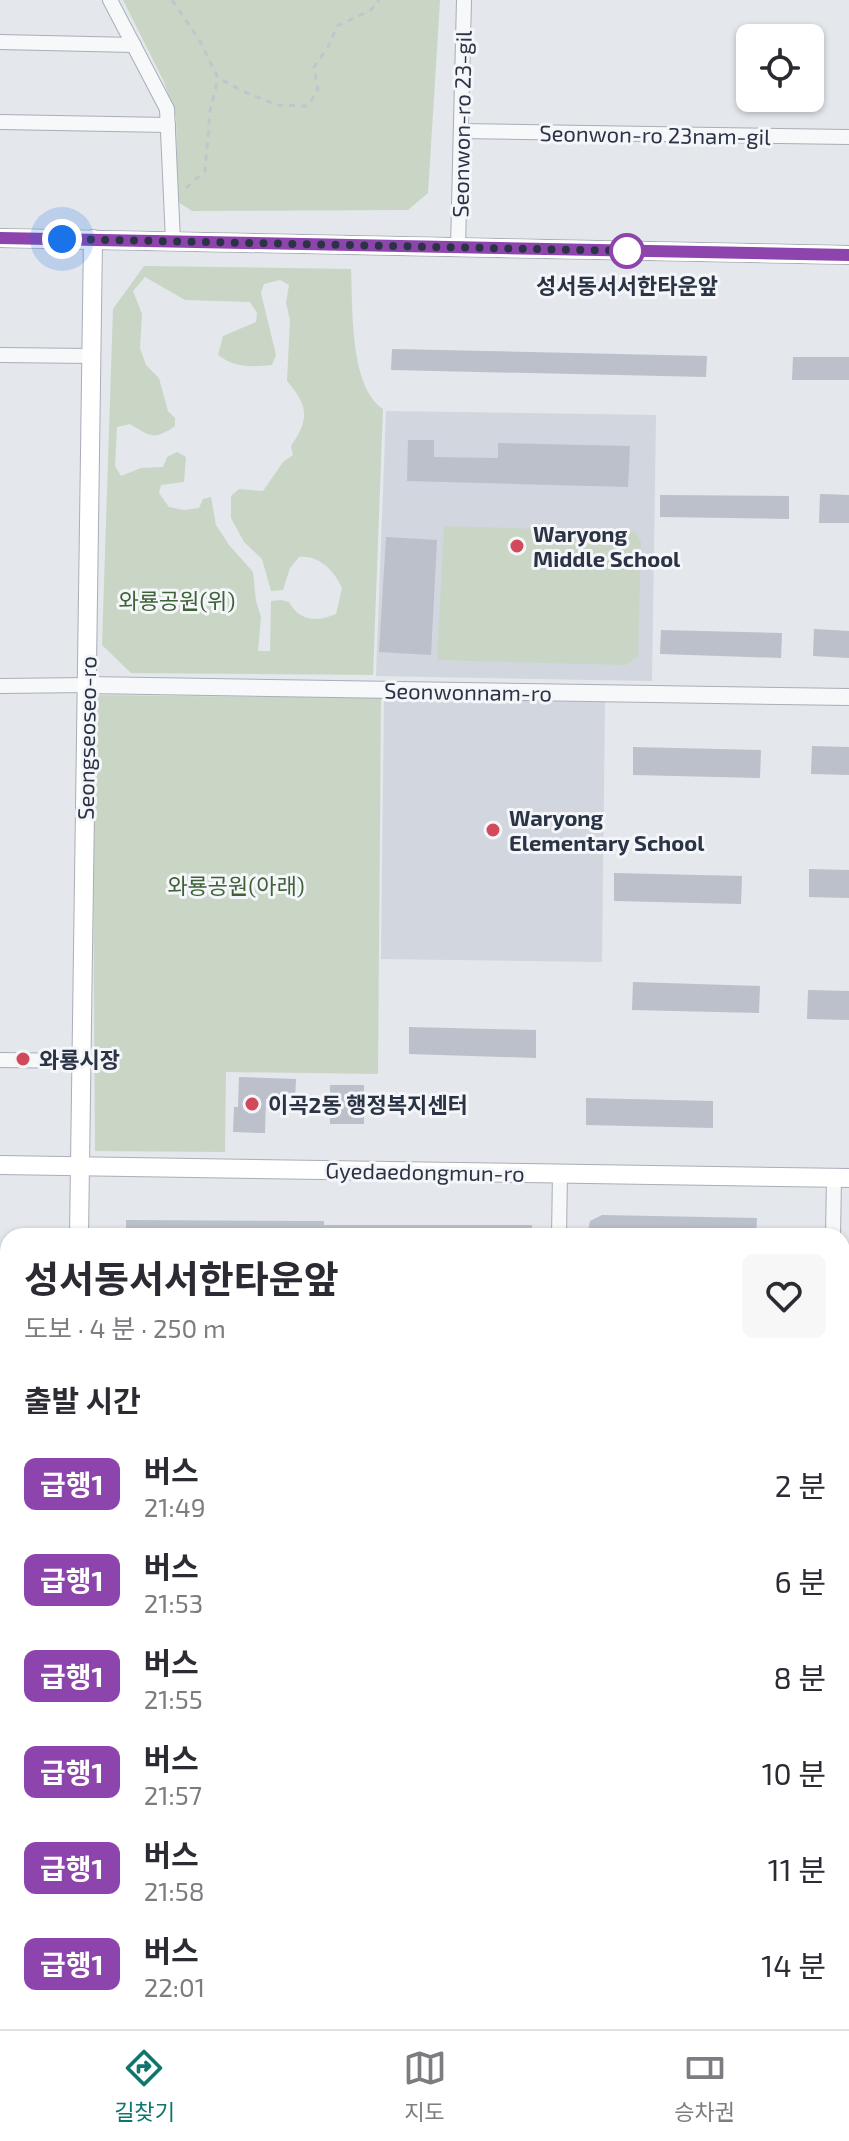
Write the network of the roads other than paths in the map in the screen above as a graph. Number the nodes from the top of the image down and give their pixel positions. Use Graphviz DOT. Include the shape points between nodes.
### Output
graph roads {
  1 [pos="110,0"];
  2 [pos="464,0"];
  3 [pos="0,42"];
  4 [pos="134,45"];
  5 [pos="0,122"];
  6 [pos="168,125"];
  7 [pos="461,131"];
  8 [pos="849,137"];
  9 [pos="0,238"];
  10 [pos="93,239"];
  11 [pos="173,241"];
  12 [pos="458,247"];
  13 [pos="849,255"];
  14 [pos="0,355"];
  15 [pos="91,356"];
  16 [pos="87,685"];
  17 [pos="0,686"];
  18 [pos="849,697"];
  19 [pos="0,1060"];
  20 [pos="81,1061"];
  21 [pos="0,1165"];
  22 [pos="80,1166"];
  23 [pos="560,1174"];
  24 [pos="842,1178"];
  25 [pos="79,1228"];
  26 [pos="559,1228"];
  27 [pos="834,1228"];
  1 -- 4 [label="street"];
  2 -- 7 [label="street, Seonwon-ro 23-gil"];
  3 -- 4 [label="street"];
  4 -- 6 [label="street" via="167,109"];
  5 -- 6 [label="street"];
  6 -- 11 [label="street"];
  7 -- 8 [label="street, Seonwon-ro 23nam-gil"];
  7 -- 12 [label="street, Seonwon-ro 23-gil"];
  9 -- 10 [label="main road"];
  10 -- 11 [label="main road"];
  10 -- 15 [label="main road, Seongseoseo-ro"];
  11 -- 12 [label="main road"];
  12 -- 13 [label="main road"];
  14 -- 15 [label="street"];
  15 -- 16 [label="main road, Seongseoseo-ro"];
  16 -- 17 [label="street"];
  16 -- 18 [label="street, Seonwonnam-ro"];
  16 -- 20 [label="main road, Seongseoseo-ro"];
  19 -- 20 [label="street"];
  20 -- 22 [label="main road, Seongseoseo-ro"];
  21 -- 22 [label="main road, Gyedaedongmun-ro"];
  22 -- 23 [label="main road, Gyedaedongmun-ro"];
  22 -- 25 [label="main road, Seongseoseo-ro"];
  23 -- 24 [label="main road, Gyedaedongmun-ro"];
  23 -- 26 [label="street"];
  24 -- 27 [label="street"];
}
